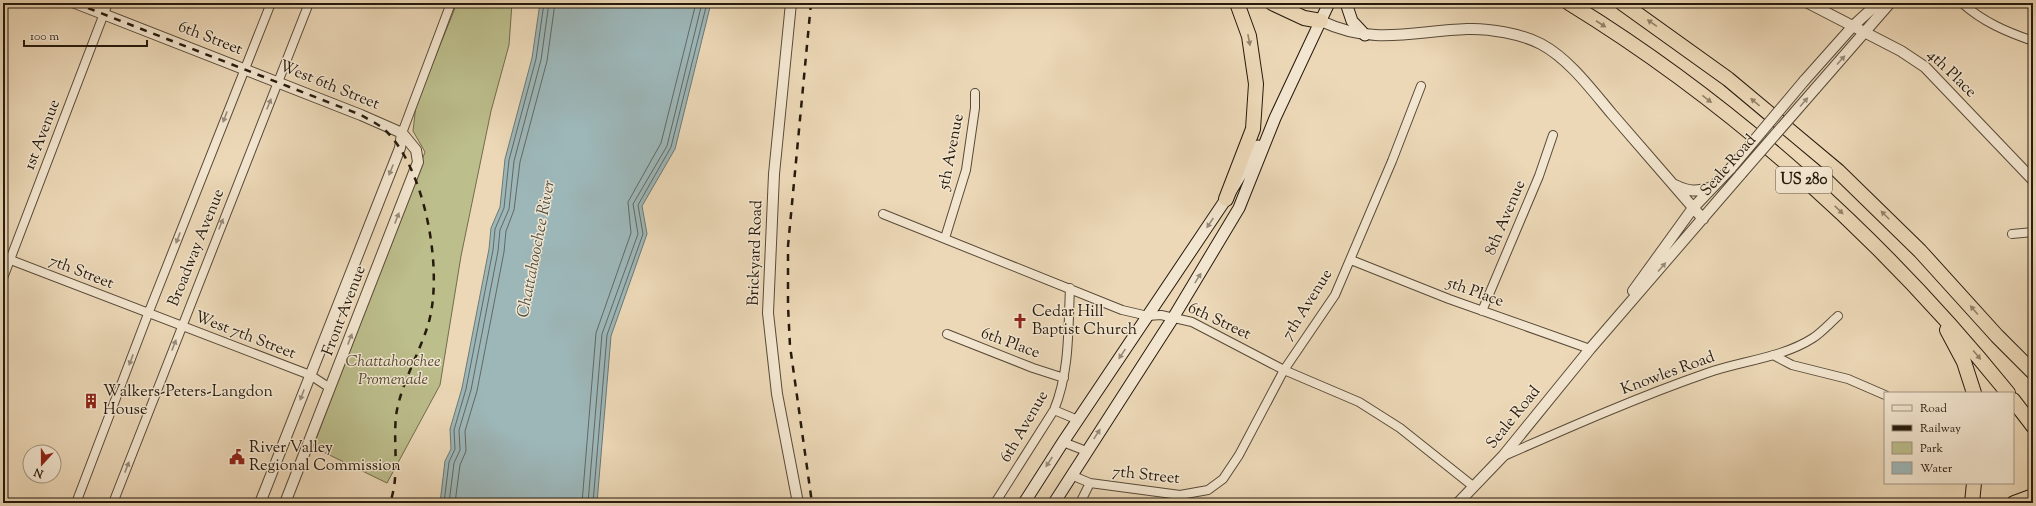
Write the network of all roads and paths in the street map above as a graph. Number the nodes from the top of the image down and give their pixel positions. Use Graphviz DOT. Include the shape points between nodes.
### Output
graph roads {
  1 [pos="75,3"];
  2 [pos="108,3"];
  3 [pos="271,3"];
  4 [pos="309,3"];
  5 [pos="451,3"];
  6 [pos="791,3"];
  7 [pos="1237,3"];
  8 [pos="1272,3"];
  9 [pos="1293,3"];
  10 [pos="1329,3"];
  11 [pos="1346,3"];
  12 [pos="1569,3"];
  13 [pos="1622,3"];
  14 [pos="1808,3"];
  15 [pos="1878,3"];
  16 [pos="1890,3"];
  17 [pos="1962,3"];
  18 [pos="104,14"];
  19 [pos="1321,20"];
  20 [pos="1853,26"];
  21 [pos="1866,32"];
  22 [pos="1365,35"];
  23 [pos="2033,41"];
  24 [pos="244,69"];
  25 [pos="278,82"];
  26 [pos="1421,86"];
  27 [pos="975,93"];
  28 [pos="1275,118"];
  29 [pos="402,133"];
  30 [pos="1553,135"];
  31 [pos="2033,180"];
  32 [pos="1672,184"];
  33 [pos="1714,187"];
  34 [pos="1226,200"];
  35 [pos="1694,208"];
  36 [pos="883,214"];
  37 [pos="1703,219"];
  38 [pos="2033,232"];
  39 [pos="2012,234"];
  40 [pos="945,238"];
  41 [pos="6,259"];
  42 [pos="1351,260"];
  43 [pos="3,278"];
  44 [pos="1070,288"];
  45 [pos="1936,310"];
  46 [pos="1482,311"];
  47 [pos="148,314"];
  48 [pos="1148,316"];
  49 [pos="1838,316"];
  50 [pos="1173,318"];
  51 [pos="181,326"];
  52 [pos="947,334"];
  53 [pos="1590,349"];
  54 [pos="1773,355"];
  55 [pos="2019,359"];
  56 [pos="1284,370"];
  57 [pos="2033,372"];
  58 [pos="310,375"];
  59 [pos="1064,378"];
  60 [pos="2033,379"];
  61 [pos="330,388"];
  62 [pos="1974,392"];
  63 [pos="2007,392"];
  64 [pos="1884,395"];
  65 [pos="2014,401"];
  66 [pos="1054,410"];
  67 [pos="1078,420"];
  68 [pos="2033,426"];
  69 [pos="1062,442"];
  70 [pos="1086,451"];
  71 [pos="1503,456"];
  72 [pos="1070,475"];
  73 [pos="1090,483"];
  74 [pos="1217,484"];
  75 [pos="1974,484"];
  76 [pos="1474,487"];
  77 [pos="2033,496"];
  78 [pos="76,503"];
  79 [pos="113,503"];
  80 [pos="260,503"];
  81 [pos="285,503"];
  82 [pos="798,503"];
  83 [pos="995,503"];
  84 [pos="1024,503"];
  85 [pos="1054,503"];
  86 [pos="1080,503"];
  87 [pos="1458,503"];
  88 [pos="1972,503"];
  89 [pos="2014,503"];
  1 -- 18 [label="street, 6th Street"];
  2 -- 18 [label="street, 1st Avenue"];
  3 -- 24 [label="street, Broadway Avenue"];
  4 -- 25 [label="street, Broadway Avenue"];
  5 -- 29 [label="street, Front Avenue"];
  6 -- 82 [label="street, Brickyard Road" via="774,174 768,313 777,394"];
  7 -- 34 [label="highway, one-way" via="1248,36 1256,84 1253,129"];
  8 -- 19 [label="highway" via="1304,18"];
  9 -- 19 [label="highway"];
  10 -- 19 [label="main road"];
  11 -- 22 [label="main road" via="1352,21"];
  12 -- 45 [label="highway, US 280, one-way" via="1670,71 1723,111 1821,194"];
  55 -- 13 [label="highway, US 280, one-way" via="1920,251 1838,171 1728,79"];
  14 -- 20 [label="street, 4th Place"];
  15 -- 20 [label="street, Seale Road"];
  16 -- 21 [label="street, Seale Road"];
  17 -- 23 [label="street" via="1992,25"];
  18 -- 24 [label="street, 6th Street"];
  18 -- 41 [label="street, 1st Avenue"];
  19 -- 22 [label="street" via="1343,30"];
  19 -- 28 [label="main road"];
  20 -- 21 [label="street, 4th Place"];
  20 -- 33 [label="street, Seale Road, bridge"];
  21 -- 31 [label="street, 4th Place" via="1925,67"];
  37 -- 21 [label="street, Seale Road, one-way, bridge"];
  22 -- 32 [label="street" via="1469,28 1516,34 1542,44 1558,54 1590,88"];
  24 -- 25 [label="street, West 6th Street"];
  24 -- 47 [label="street, Broadway Avenue, one-way"];
  25 -- 29 [label="street, West 6th Street"];
  51 -- 25 [label="street, Broadway Avenue, one-way"];
  26 -- 42 [label="street, 7th Avenue"];
  27 -- 40 [label="street, 5th Avenue" via="966,170"];
  28 -- 34 [label="main road"];
  50 -- 28 [label="main road, one-way" via="1239,208"];
  29 -- 58 [label="street, Front Avenue, one-way" via="400,148"];
  61 -- 29 [label="street, Front Avenue, one-way" via="418,162 416,150"];
  30 -- 46 [label="street, 8th Avenue"];
  32 -- 33 [label="street" via="1697,192"];
  32 -- 35 [label="street"];
  33 -- 35 [label="street, Seale Road"];
  34 -- 48 [label="main road, one-way"];
  35 -- 37 [label="street"];
  35 -- 53 [label="street, Seale Road"];
  36 -- 40 [label="street, 6th Street"];
  53 -- 37 [label="street, Seale Road, one-way"];
  38 -- 39 [label="street"];
  40 -- 44 [label="street, 6th Street"];
  41 -- 43 [label="street, 1st Avenue"];
  41 -- 47 [label="street, 7th Street"];
  42 -- 46 [label="street, 5th Place"];
  42 -- 56 [label="street, 7th Avenue" via="1335,295"];
  44 -- 48 [label="street, 6th Street" via="1122,310"];
  44 -- 59 [label="street, 6th Avenue"];
  45 -- 62 [label="highway" via="1964,362"];
  45 -- 63 [label="highway, US 280, one-way"];
  46 -- 53 [label="street, 5th Place"];
  47 -- 51 [label="street, West 7th Street"];
  47 -- 78 [label="street, Broadway Avenue, one-way"];
  48 -- 50 [label="street, 6th Street"];
  48 -- 67 [label="main road, one-way"];
  49 -- 54 [label="street, Knowles Road" via="1815,337"];
  50 -- 56 [label="street, 6th Street" via="1192,322"];
  70 -- 50 [label="main road, one-way"];
  51 -- 58 [label="street, West 7th Street"];
  79 -- 51 [label="street, Broadway Avenue, one-way"];
  52 -- 59 [label="street, 6th Place"];
  53 -- 71 [label="street, Seale Road"];
  54 -- 64 [label="street" via="1792,365 1848,379"];
  54 -- 71 [label="street, Knowles Road" via="1708,373"];
  55 -- 57 [label="highway"];
  55 -- 60 [label="highway, US 280"];
  56 -- 74 [label="street, 7th Avenue" via="1239,455"];
  56 -- 76 [label="street, 6th Street" via="1359,402 1384,417 1431,451"];
  58 -- 61 [label="street, West 7th Street"];
  58 -- 80 [label="street, Front Avenue, one-way"];
  59 -- 66 [label="street, 6th Avenue"];
  61 -- 81 [label="street, Front Avenue"];
  65 -- 68 [label="highway"];
  66 -- 67 [label="street"];
  66 -- 83 [label="street, 6th Avenue"];
  67 -- 69 [label="main road"];
  69 -- 70 [label="street"];
  69 -- 84 [label="main road, one-way"];
  70 -- 72 [label="main road"];
  71 -- 76 [label="street, Seale Road"];
  72 -- 73 [label="street, 7th Street"];
  72 -- 85 [label="main road"];
  73 -- 74 [label="street, 7th Street" via="1180,495 1199,493"];
  73 -- 86 [label="street"];
  75 -- 88 [label="highway"];
  76 -- 87 [label="street, Seale Road"];
  77 -- 89 [label="highway"];
}
